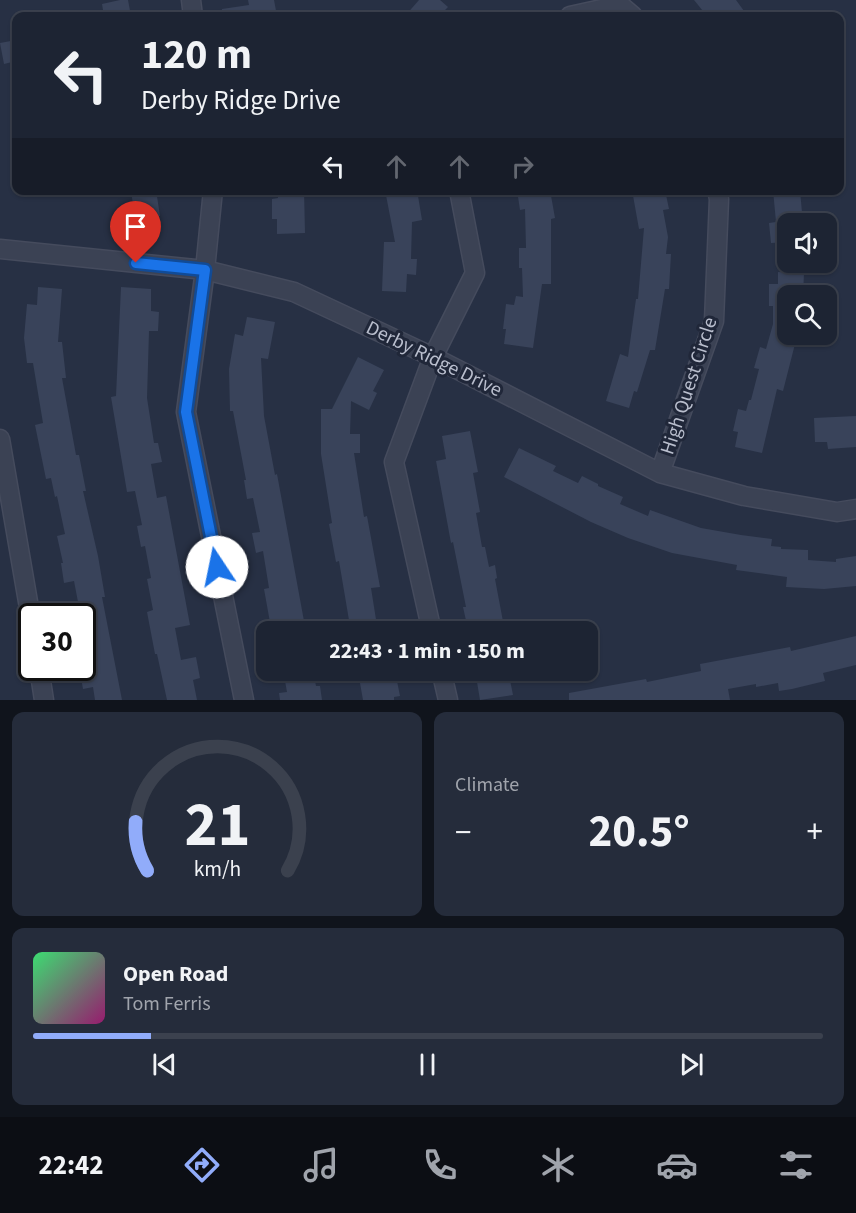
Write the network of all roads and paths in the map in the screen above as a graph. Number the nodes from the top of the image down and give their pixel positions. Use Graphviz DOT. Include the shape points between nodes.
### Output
graph roads {
  1 [pos="588,12"];
  2 [pos="628,12"];
  3 [pos="212,195"];
  4 [pos="460,195"];
  5 [pos="718,195"];
  6 [pos="0,249"];
  7 [pos="205,270"];
  8 [pos="433,357"];
  9 [pos="0,439"];
  10 [pos="660,473"];
  11 [pos="856,509"];
  12 [pos="28,603"];
  13 [pos="430,621"];
  14 [pos="41,681"];
  15 [pos="444,681"];
  16 [pos="44,700"];
  17 [pos="244,700"];
  18 [pos="448,700"];
  1 -- 2 [label="street" via="620,5"];
  3 -- 7 [label="street"];
  4 -- 8 [label="street" via="475,273"];
  5 -- 10 [label="street, High Quest Circle" via="714,321"];
  6 -- 7 [label="street, Derby Ridge Drive"];
  7 -- 8 [label="street, Derby Ridge Drive" via="294,292"];
  7 -- 17 [label="street" via="186,412"];
  8 -- 10 [label="street, Derby Ridge Drive"];
  8 -- 13 [label="street" via="394,462"];
  9 -- 12 [label="street"];
  10 -- 11 [label="street, Derby Ridge Drive" via="744,496 837,512"];
  14 -- 16 [label="street"];
  15 -- 18 [label="street"];
}
